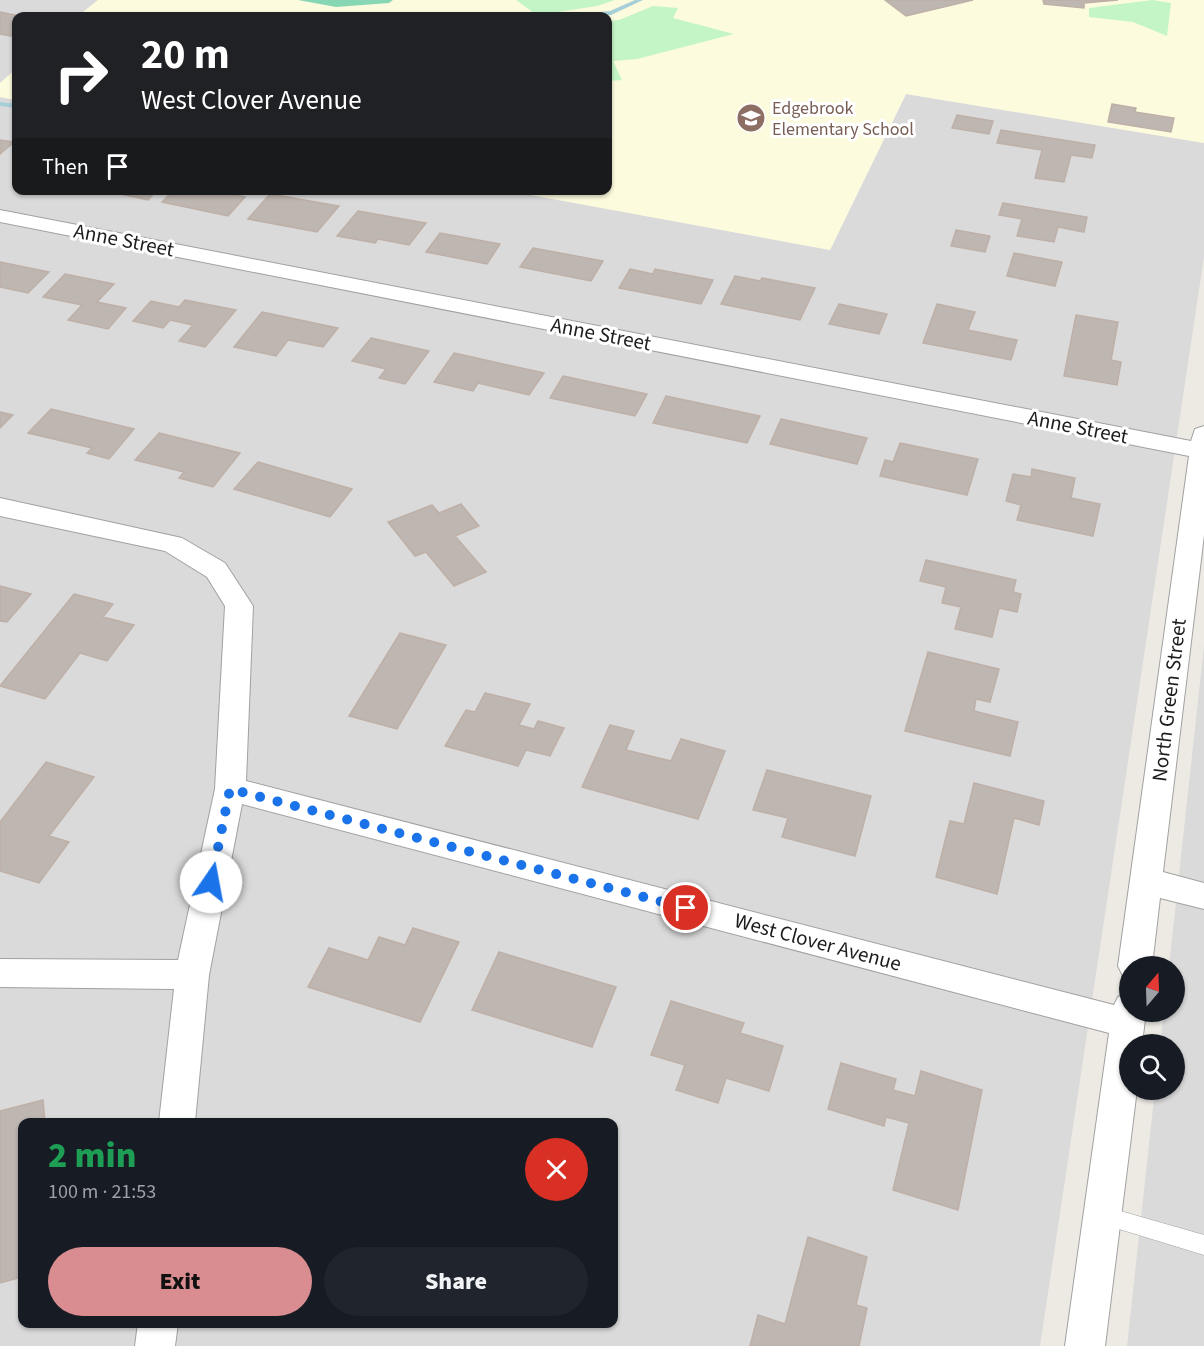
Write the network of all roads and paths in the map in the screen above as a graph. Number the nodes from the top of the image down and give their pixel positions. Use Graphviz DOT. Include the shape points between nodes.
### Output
graph roads {
  1 [pos="0,216"];
  2 [pos="1203,443"];
  3 [pos="0,507"];
  4 [pos="230,789"];
  5 [pos="1146,881"];
  6 [pos="1204,896"];
  7 [pos="1136,956"];
  8 [pos="0,973"];
  9 [pos="192,975"];
  10 [pos="1119,1013"];
  11 [pos="1127,1022"];
  12 [pos="177,1118"];
  13 [pos="1102,1215"];
  14 [pos="1204,1245"];
  15 [pos="157,1328"];
  16 [pos="155,1346"];
  17 [pos="1085,1346"];
  1 -- 2 [label="street, Anne Street"];
  2 -- 5 [label="street, North Green Street"];
  3 -- 4 [label="street" via="173,544 216,570 239,606"];
  4 -- 9 [label="street"];
  4 -- 10 [label="street, West Clover Avenue"];
  5 -- 6 [label="street"];
  5 -- 7 [label="street, North Green Street"];
  8 -- 9 [label="street"];
  9 -- 12 [label="street"];
  11 -- 13 [label="street"];
  13 -- 14 [label="lane"];
  13 -- 17 [label="street"];
  15 -- 16 [label="street"];
}
